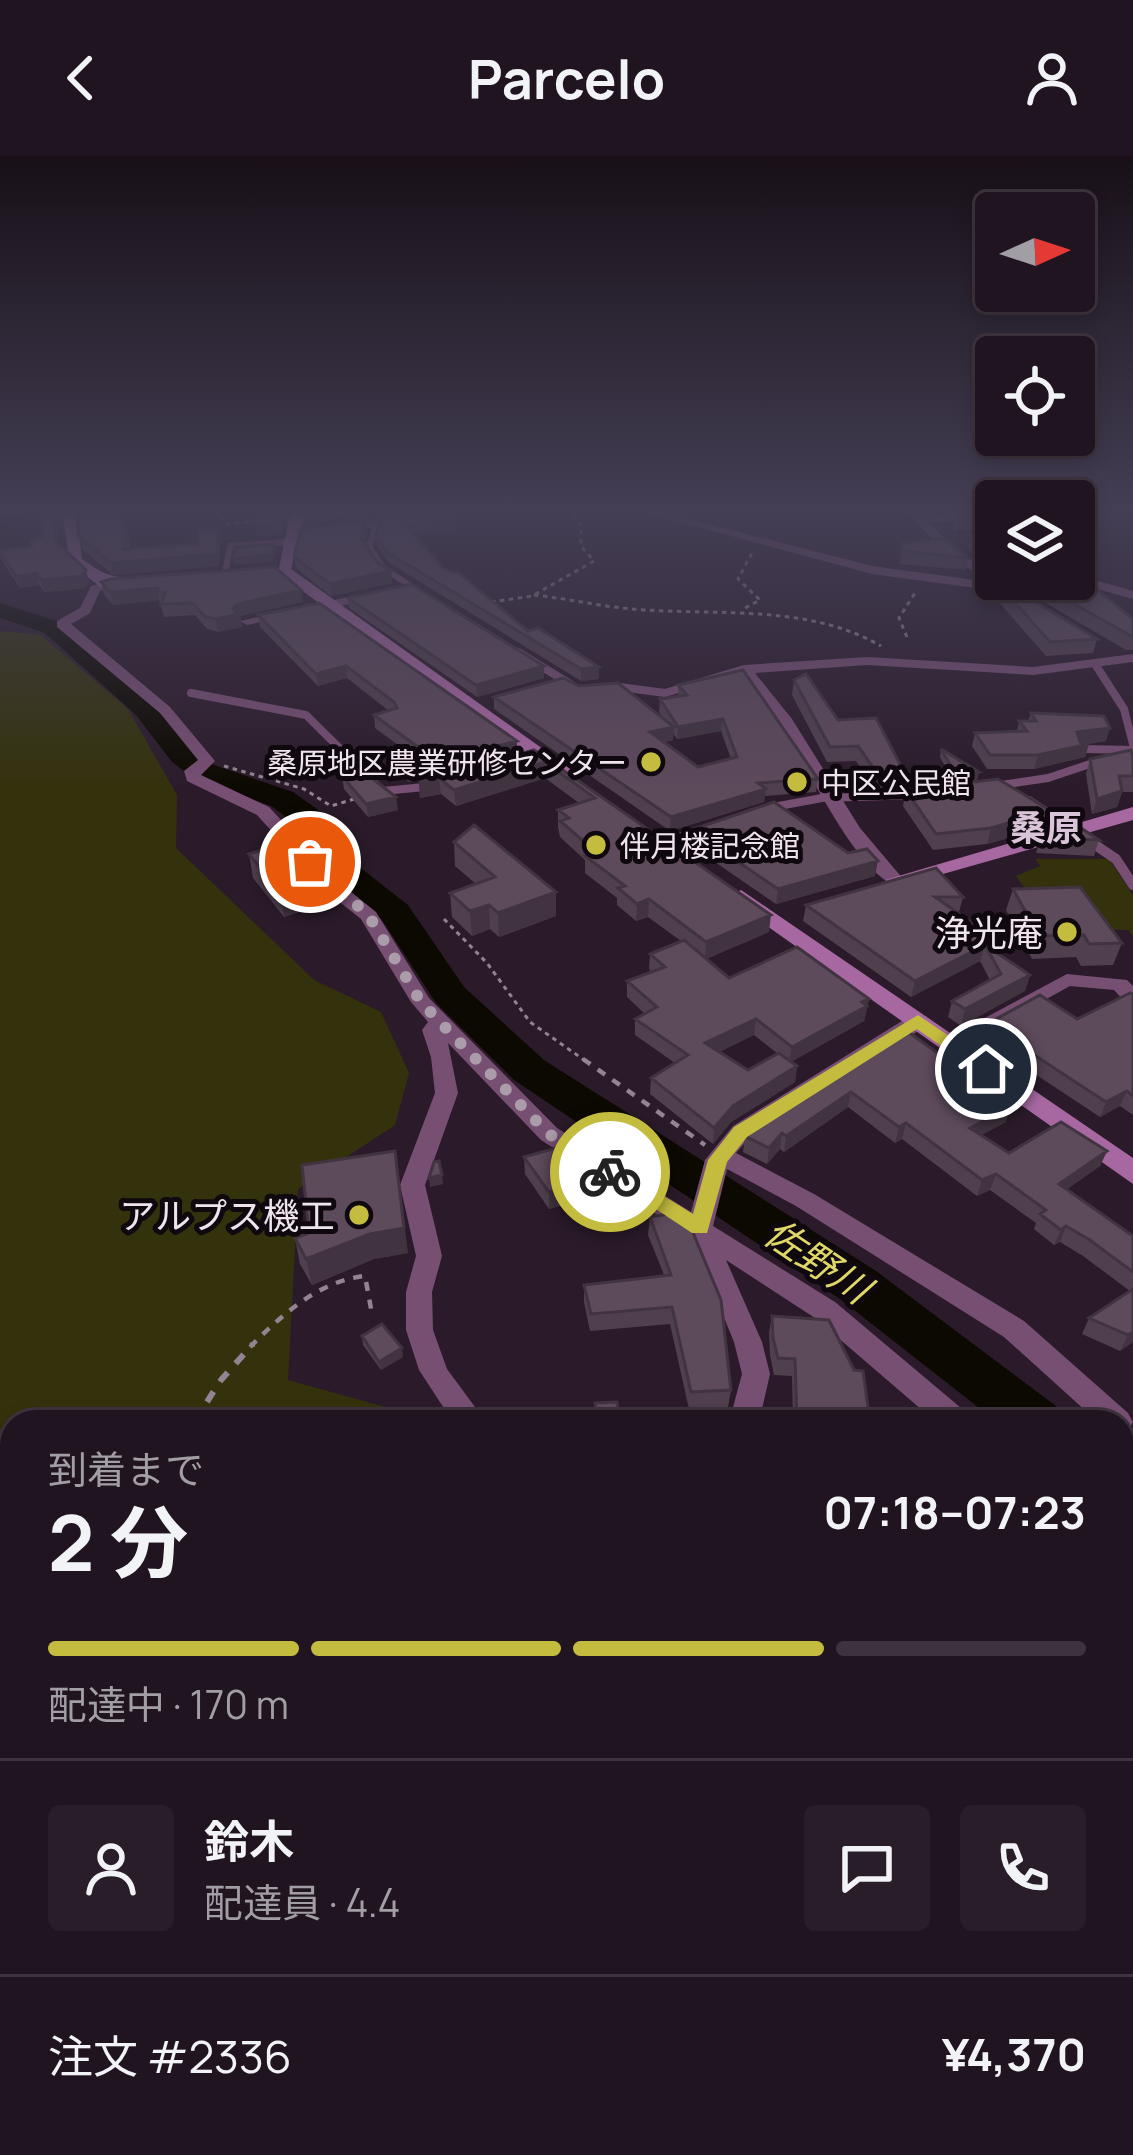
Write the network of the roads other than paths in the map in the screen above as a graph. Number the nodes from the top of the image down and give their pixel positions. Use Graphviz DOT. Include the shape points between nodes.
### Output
graph roads {
  1 [pos="88,603"];
  2 [pos="334,603"];
  3 [pos="1031,603"];
  4 [pos="326,605"];
  5 [pos="445,609"];
  6 [pos="1053,617"];
  7 [pos="247,621"];
  8 [pos="1104,648"];
  9 [pos="1016,649"];
  10 [pos="1129,661"];
  11 [pos="1095,664"];
  12 [pos="744,669"];
  13 [pos="1024,670"];
  14 [pos="564,681"];
  15 [pos="543,687"];
  16 [pos="595,688"];
  17 [pos="579,690"];
  18 [pos="191,693"];
  19 [pos="1081,749"];
  20 [pos="1133,752"];
  21 [pos="458,780"];
  22 [pos="577,782"];
  23 [pos="1000,785"];
  24 [pos="979,787"];
  25 [pos="940,793"];
  26 [pos="831,799"];
  27 [pos="1133,813"];
  28 [pos="749,814"];
  29 [pos="712,827"];
  30 [pos="1073,830"];
  31 [pos="664,843"];
  32 [pos="883,884"];
  33 [pos="1133,885"];
  34 [pos="729,888"];
  35 [pos="804,908"];
  36 [pos="771,918"];
  37 [pos="1129,989"];
  38 [pos="439,1021"];
  39 [pos="918,1021"];
  40 [pos="950,1043"];
  41 [pos="718,1158"];
  42 [pos="1133,1173"];
  43 [pos="700,1224"];
  44 [pos="462,1410"];
  45 [pos="747,1410"];
  46 [pos="943,1410"];
  47 [pos="1104,1410"];
  1 -- 38 [label="street" via="62,624 165,710 200,766 193,778 262,811 369,916"];
  2 -- 4 [label="street"];
  3 -- 6 [label="street"];
  4 -- 7 [label="street"];
  4 -- 22 [label="street" via="475,706 530,759"];
  5 -- 14 [label="lane"];
  8 -- 10 [label="street"];
  9 -- 13 [label="street"];
  10 -- 11 [label="street"];
  11 -- 13 [label="street"];
  11 -- 20 [label="lane" via="1124,709"];
  12 -- 13 [label="street" via="898,662"];
  12 -- 16 [label="lane" via="665,694"];
  12 -- 26 [label="street"];
  14 -- 15 [label="lane"];
  14 -- 17 [label="lane"];
  18 -- 21 [label="lane" via="306,715 383,791"];
  19 -- 20 [label="lane"];
  20 -- 23 [label="lane"];
  23 -- 24 [label="lane"];
  23 -- 30 [label="street"];
  25 -- 26 [label="lane"];
  26 -- 28 [label="lane"];
  26 -- 32 [label="street"];
  27 -- 30 [label="street"];
  29 -- 31 [label="lane"];
  30 -- 32 [label="street"];
  30 -- 33 [label="lane" via="1116,859"];
  34 -- 36 [label="street"];
  35 -- 36 [label="street"];
  36 -- 39 [label="street"];
  37 -- 40 [label="street" via="1067,980"];
  38 -- 43 [label="street" via="549,1134"];
  38 -- 44 [label="street" via="433,1030 449,1072 447,1108 412,1180 429,1257 417,1339"];
  39 -- 40 [label="street"];
  39 -- 41 [label="street" via="741,1132"];
  40 -- 42 [label="street"];
  41 -- 43 [label="street"];
  41 -- 47 [label="street" via="805,1200 1014,1329"];
  43 -- 45 [label="street" via="748,1342 756,1374"];
  43 -- 46 [label="street" via="825,1310"];
}
